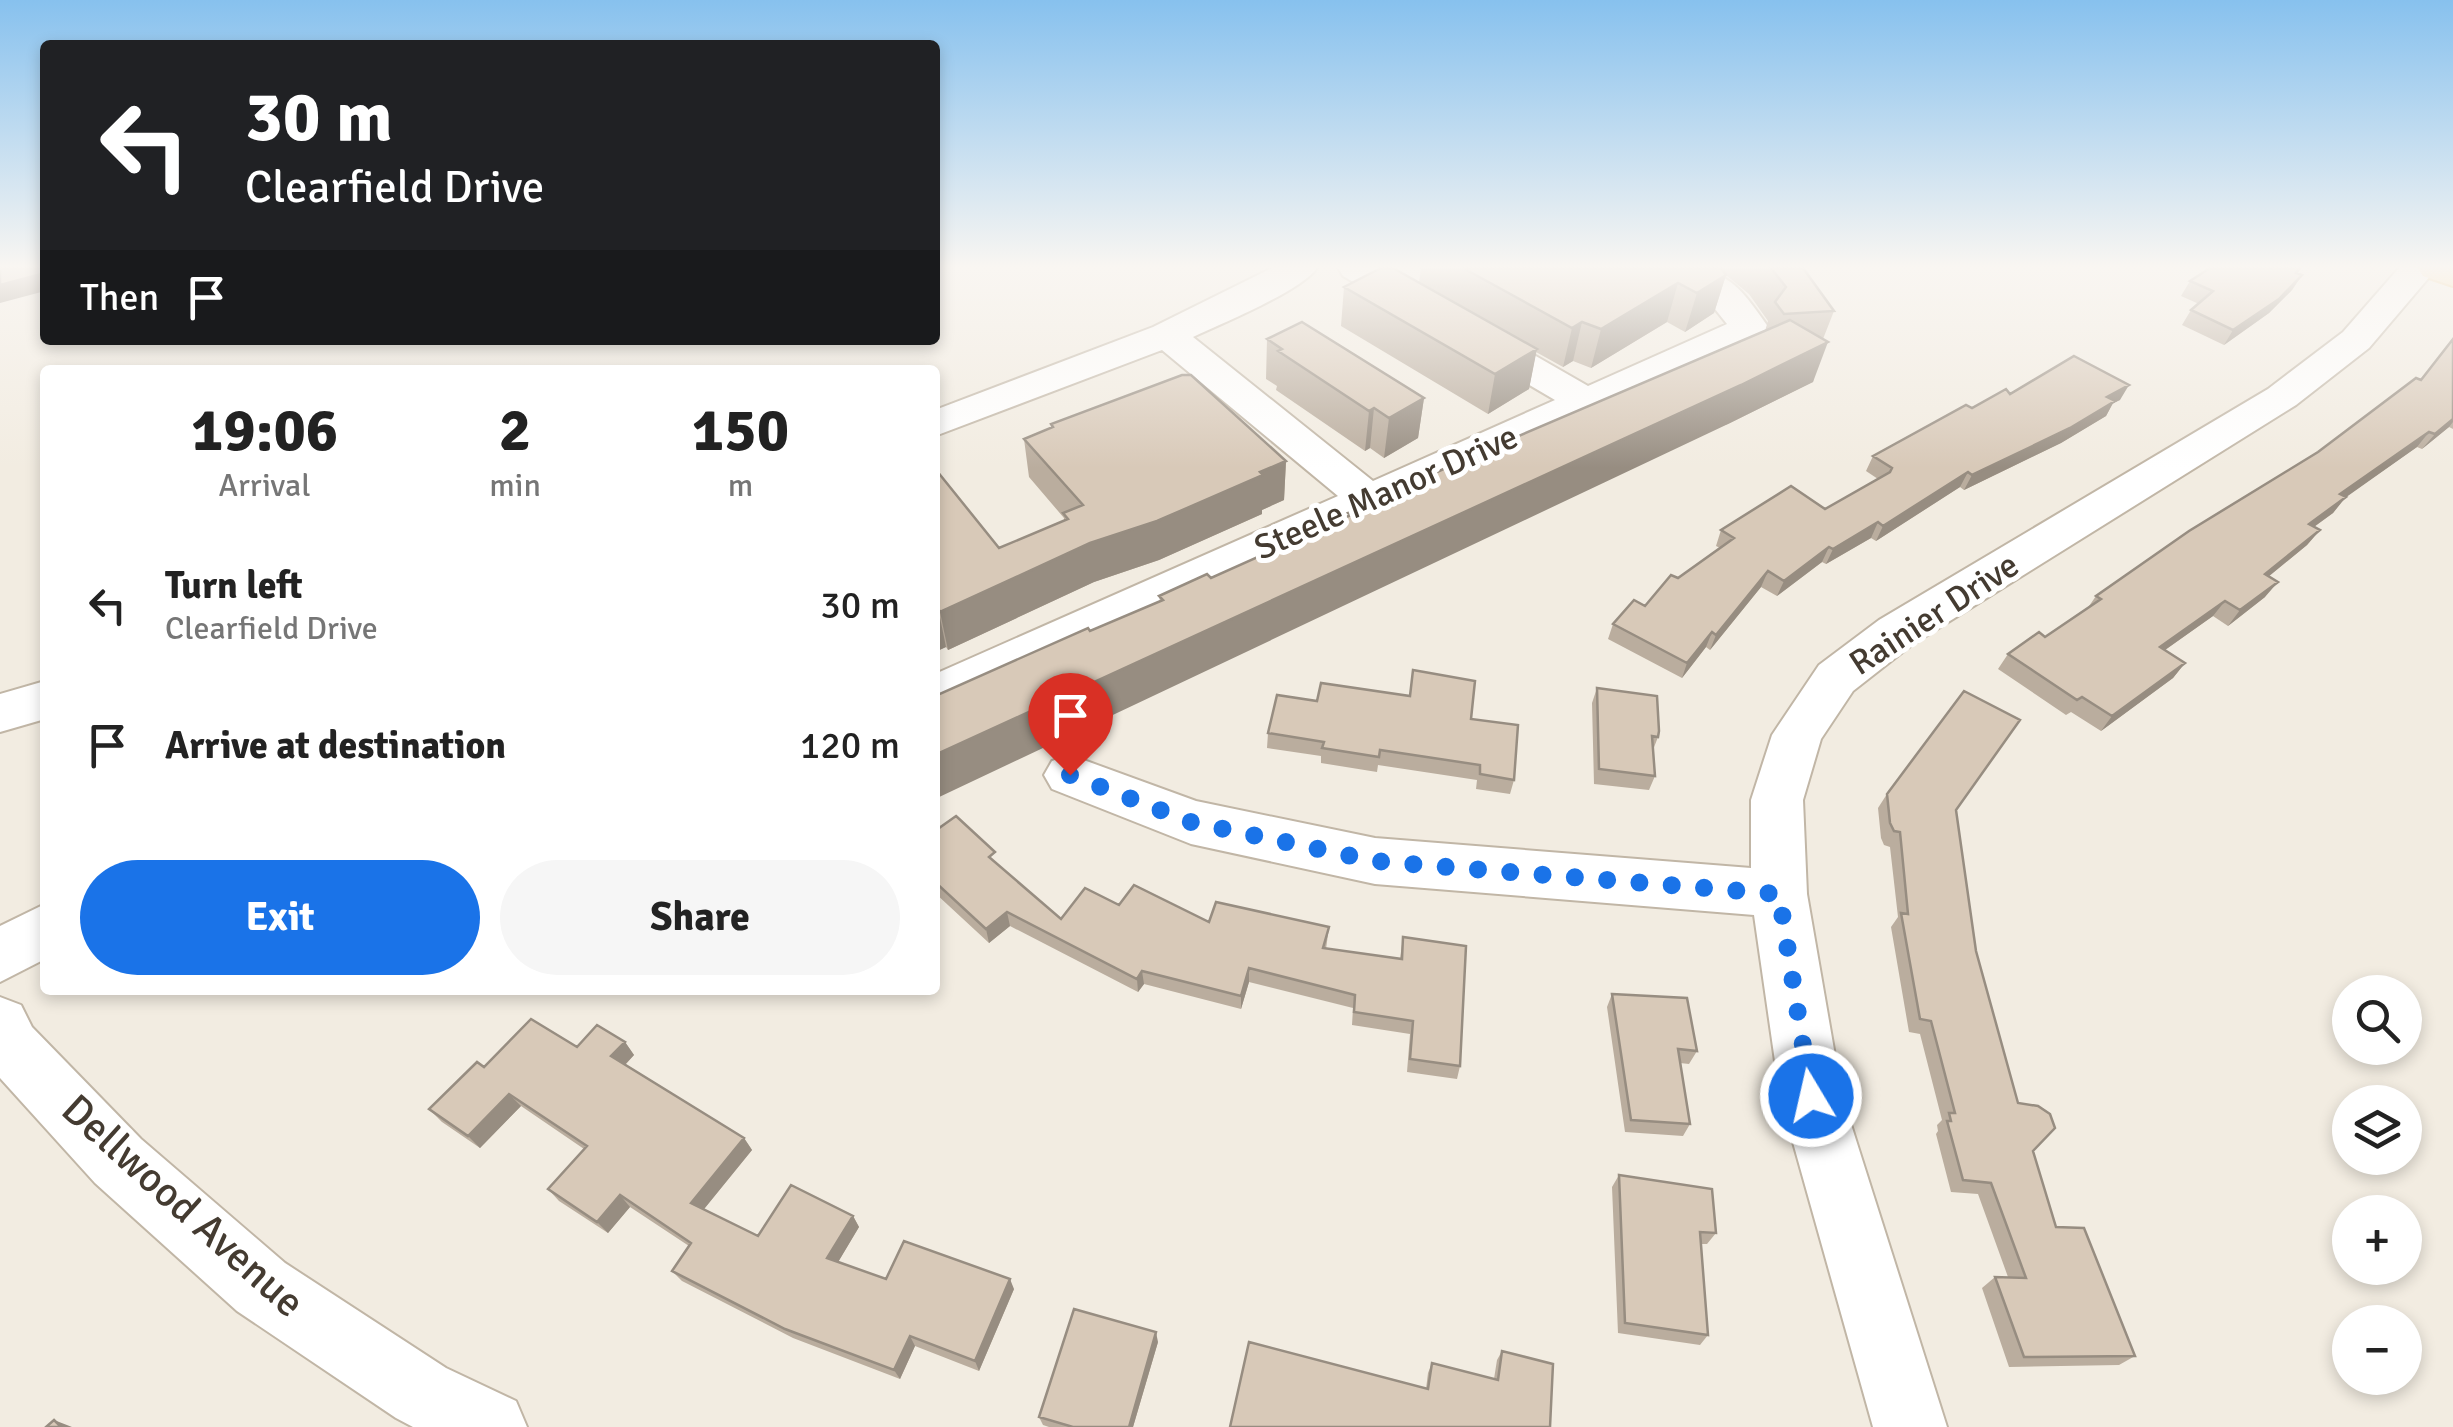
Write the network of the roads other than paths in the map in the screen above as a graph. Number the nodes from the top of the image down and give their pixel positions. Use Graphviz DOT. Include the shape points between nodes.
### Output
graph roads {
  1 [pos="1171,335"];
  2 [pos="1471,335"];
  3 [pos="1735,335"];
  4 [pos="2361,335"];
  5 [pos="1168,336"];
  6 [pos="1587,402"];
  7 [pos="940,422"];
  8 [pos="1368,500"];
  9 [pos="940,693"];
  10 [pos="40,701"];
  11 [pos="0,713"];
  12 [pos="1070,775"];
  13 [pos="1779,894"];
  14 [pos="40,931"];
  15 [pos="0,957"];
  16 [pos="4,1042"];
  17 [pos="490,1427"];
  18 [pos="1910,1427"];
  1 -- 5 [label="street"];
  2 -- 6 [label="street"];
  3 -- 6 [label="street, Steele Manor Drive"];
  4 -- 13 [label="street, Rainier Drive" via="2282,397 1896,632 1836,678 1796,735 1777,800"];
  5 -- 7 [label="street"];
  5 -- 8 [label="street"];
  6 -- 8 [label="street, Steele Manor Drive"];
  8 -- 9 [label="street, Steele Manor Drive"];
  10 -- 11 [label="street"];
  12 -- 13 [label="street" via="1191,822 1375,861"];
  13 -- 18 [label="street, Rainier Drive" via="1811,1096"];
  14 -- 15 [label="street"];
  16 -- 17 [label="street, Dellwood Avenue" via="118,1160 262,1287 421,1393"];
}
